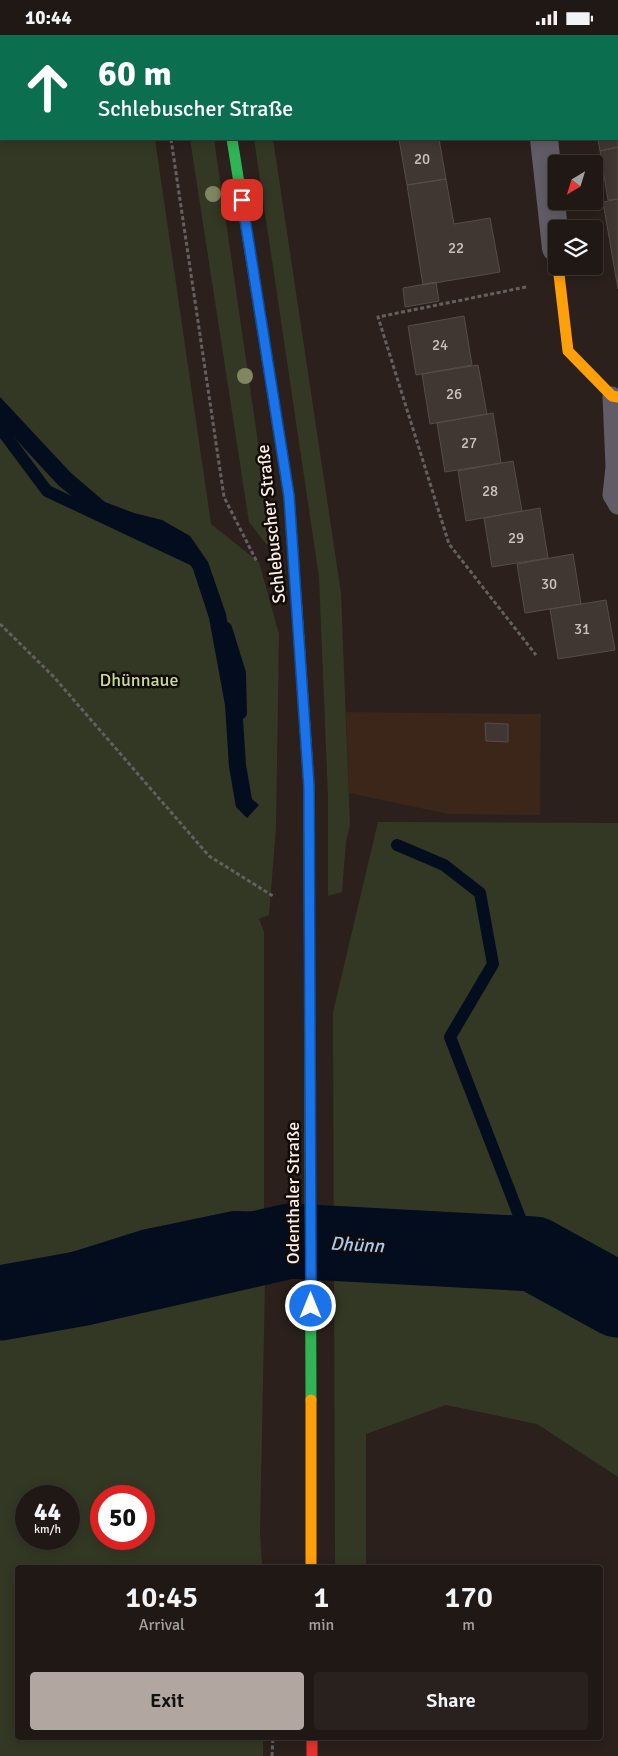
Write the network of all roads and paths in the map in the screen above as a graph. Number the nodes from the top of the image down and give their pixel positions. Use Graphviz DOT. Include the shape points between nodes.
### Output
graph roads {
  1 [pos="172,140"];
  2 [pos="232,140"];
  3 [pos="544,140"];
  4 [pos="553,220"];
  5 [pos="559,275"];
  6 [pos="560,280"];
  7 [pos="615,397"];
  8 [pos="618,505"];
  9 [pos="257,563"];
  10 [pos="0,624"];
  11 [pos="536,655"];
  12 [pos="309,909"];
  13 [pos="311,1565"];
  14 [pos="272,1740"];
  15 [pos="312,1740"];
  16 [pos="272,1756"];
  17 [pos="312,1756"];
  1 -- 9 [label="path" via="224,497"];
  2 -- 12 [label="main road, Schlebuscher Straße" via="289,496 309,787"];
  3 -- 4 [label="street"];
  5 -- 6 [label="main road"];
  6 -- 7 [label="main road" via="568,351"];
  6 -- 11 [label="path" via="378,317 449,544"];
  7 -- 8 [label="lane" via="612,495"];
  10 -- 12 [label="path" via="52,676 209,856 279,900"];
  12 -- 13 [label="main road, Odenthaler Straße"];
  14 -- 16 [label="path"];
  15 -- 17 [label="main road"];
}
